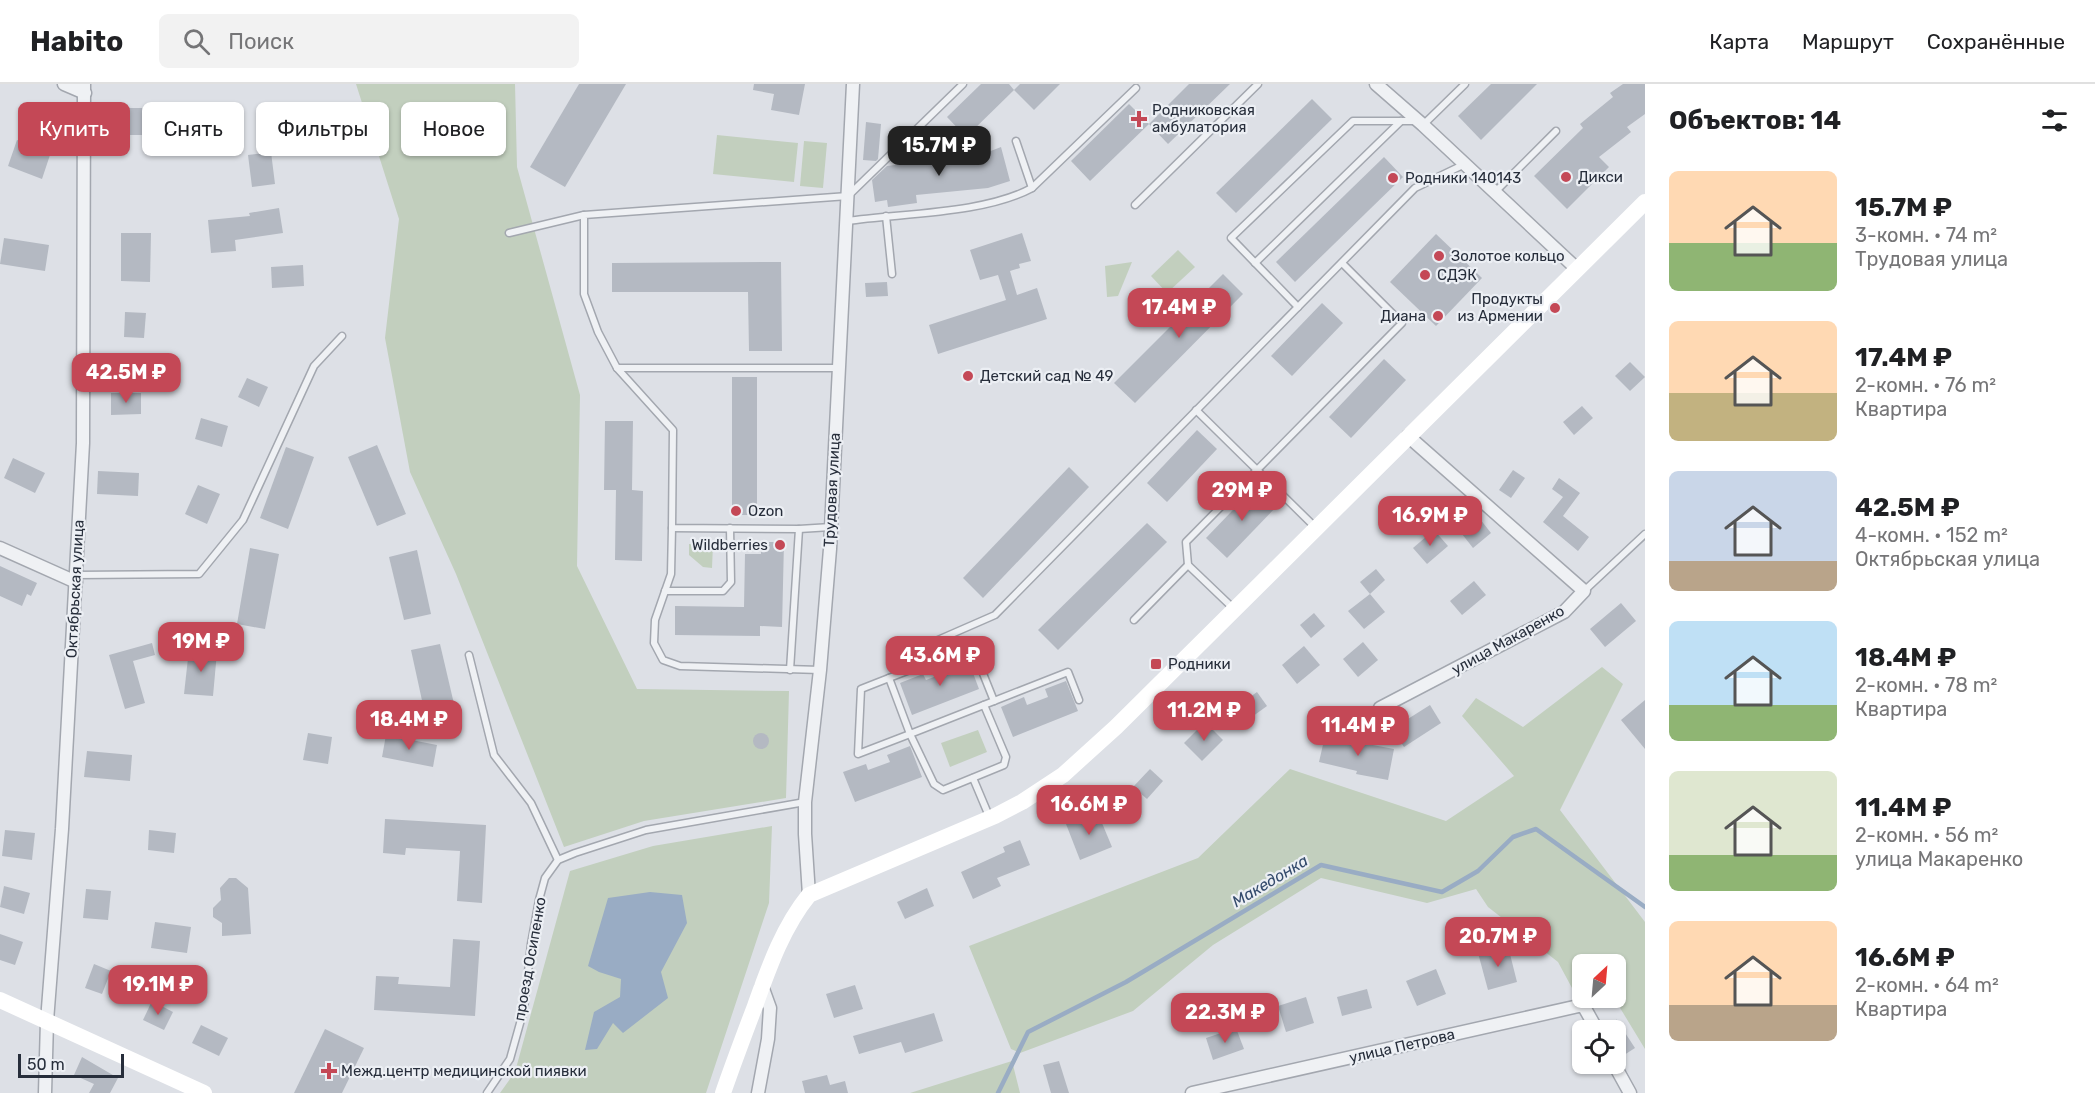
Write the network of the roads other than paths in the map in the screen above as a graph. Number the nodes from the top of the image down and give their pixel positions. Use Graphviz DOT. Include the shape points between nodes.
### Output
graph roads {
  1 [pos="64,84"];
  2 [pos="853,84"];
  3 [pos="963,84"];
  4 [pos="1257,84"];
  5 [pos="1376,84"];
  6 [pos="1465,84"];
  7 [pos="85,88"];
  8 [pos="1136,88"];
  9 [pos="1401,121"];
  10 [pos="1420,123"];
  11 [pos="1556,131"];
  12 [pos="1016,141"];
  13 [pos="1465,164"];
  14 [pos="1032,188"];
  15 [pos="1495,192"];
  16 [pos="848,196"];
  17 [pos="1135,205"];
  18 [pos="1642,210"];
  19 [pos="584,215"];
  20 [pos="886,216"];
  21 [pos="847,221"];
  22 [pos="509,233"];
  23 [pos="1255,263"];
  24 [pos="1342,263"];
  25 [pos="1577,269"];
  26 [pos="892,274"];
  27 [pos="1298,307"];
  28 [pos="342,336"];
  29 [pos="617,368"];
  30 [pos="838,368"];
  31 [pos="1196,410"];
  32 [pos="1408,436"];
  33 [pos="1256,469"];
  34 [pos="831,527"];
  35 [pos="672,528"];
  36 [pos="730,528"];
  37 [pos="1316,528"];
  38 [pos="799,529"];
  39 [pos="1645,534"];
  40 [pos="0,548"];
  41 [pos="1188,565"];
  42 [pos="76,579"];
  43 [pos="665,591"];
  44 [pos="1584,591"];
  45 [pos="1234,609"];
  46 [pos="1134,620"];
  47 [pos="931,643"];
  48 [pos="469,655"];
  49 [pos="790,670"];
  50 [pos="820,670"];
  51 [pos="889,678"];
  52 [pos="1079,700"];
  53 [pos="994,701"];
  54 [pos="984,705"];
  55 [pos="1380,708"];
  56 [pos="910,734"];
  57 [pos="973,778"];
  58 [pos="806,802"];
  59 [pos="990,818"];
  60 [pos="558,860"];
  61 [pos="809,895"];
  62 [pos="762,986"];
  63 [pos="0,1000"];
  64 [pos="1591,1020"];
  65 [pos="47,1021"];
  66 [pos="1620,1074"];
  67 [pos="725,1087"];
  68 [pos="45,1093"];
  69 [pos="204,1093"];
  70 [pos="487,1093"];
  71 [pos="758,1093"];
  72 [pos="1192,1093"];
  73 [pos="1630,1093"];
  1 -- 7 [label="street"];
  2 -- 16 [label="street, Трудовая улица"];
  3 -- 16 [label="lane"];
  4 -- 17 [label="lane"];
  5 -- 10 [label="street"];
  6 -- 10 [label="lane"];
  7 -- 42 [label="street, Октябрьская улица" via="84,443"];
  8 -- 14 [label="lane"];
  9 -- 10 [label="lane"];
  9 -- 23 [label="lane"];
  9 -- 23 [label="lane" via="1353,121 1231,238"];
  10 -- 13 [label="street"];
  11 -- 15 [label="lane"];
  12 -- 14 [label="lane"];
  13 -- 15 [label="street"];
  13 -- 24 [label="lane" via="1415,188"];
  14 -- 20 [label="lane" via="972,206"];
  15 -- 25 [label="street"];
  16 -- 19 [label="lane"];
  16 -- 21 [label="street, Трудовая улица"];
  18 -- 25 [label="main road"];
  19 -- 22 [label="lane"];
  19 -- 29 [label="lane" via="584,294"];
  20 -- 21 [label="lane"];
  20 -- 26 [label="lane"];
  21 -- 30 [label="street, Трудовая улица"];
  23 -- 27 [label="lane"];
  24 -- 27 [label="lane"];
  24 -- 33 [label="lane" via="1401,323"];
  25 -- 32 [label="main road"];
  27 -- 31 [label="lane"];
  28 -- 42 [label="lane" via="315,366 243,520 200,574"];
  29 -- 30 [label="lane"];
  29 -- 35 [label="lane" via="673,430"];
  30 -- 34 [label="street, Трудовая улица"];
  31 -- 33 [label="lane"];
  31 -- 47 [label="lane" via="995,615"];
  32 -- 37 [label="main road"];
  32 -- 44 [label="street"];
  33 -- 37 [label="lane"];
  33 -- 41 [label="lane" via="1186,542"];
  34 -- 38 [label="lane"];
  34 -- 50 [label="street, Трудовая улица"];
  35 -- 36 [label="lane"];
  35 -- 43 [label="lane" via="671,574"];
  36 -- 38 [label="lane"];
  36 -- 43 [label="lane" via="731,582 723,591"];
  37 -- 45 [label="main road"];
  38 -- 49 [label="lane"];
  39 -- 44 [label="lane"];
  40 -- 42 [label="street"];
  41 -- 45 [label="lane"];
  41 -- 46 [label="lane"];
  42 -- 65 [label="street, Октябрьская улица"];
  43 -- 49 [label="lane" via="655,620 654,643 663,660 680,666"];
  44 -- 55 [label="street, улица Макаренко" via="1564,612"];
  45 -- 59 [label="main road" via="1063,775"];
  48 -- 60 [label="lane" via="494,755 531,803"];
  49 -- 50 [label="lane"];
  50 -- 58 [label="street, Трудовая улица"];
  51 -- 53 [label="lane" via="972,646"];
  51 -- 56 [label="lane"];
  51 -- 56 [label="lane" via="861,689 858,754"];
  52 -- 53 [label="lane" via="1068,672"];
  53 -- 54 [label="lane"];
  54 -- 56 [label="lane"];
  54 -- 57 [label="lane" via="1006,757 1004,765"];
  56 -- 57 [label="lane" via="934,784 943,790"];
  57 -- 59 [label="lane"];
  58 -- 60 [label="lane" via="646,830"];
  58 -- 61 [label="street, Трудовая улица"];
  59 -- 61 [label="main road"];
  60 -- 70 [label="lane, проезд Осипенко" via="545,878 539,900 524,1010 510,1059"];
  61 -- 62 [label="main road" via="785,931"];
  62 -- 67 [label="main road"];
  62 -- 71 [label="street" via="770,1008"];
  63 -- 65 [label="main road"];
  64 -- 72 [label="street, улица Петрова" via="1583,1005"];
  65 -- 68 [label="street, Октябрьская улица"];
  65 -- 69 [label="main road"];
  66 -- 73 [label="street"];
}
